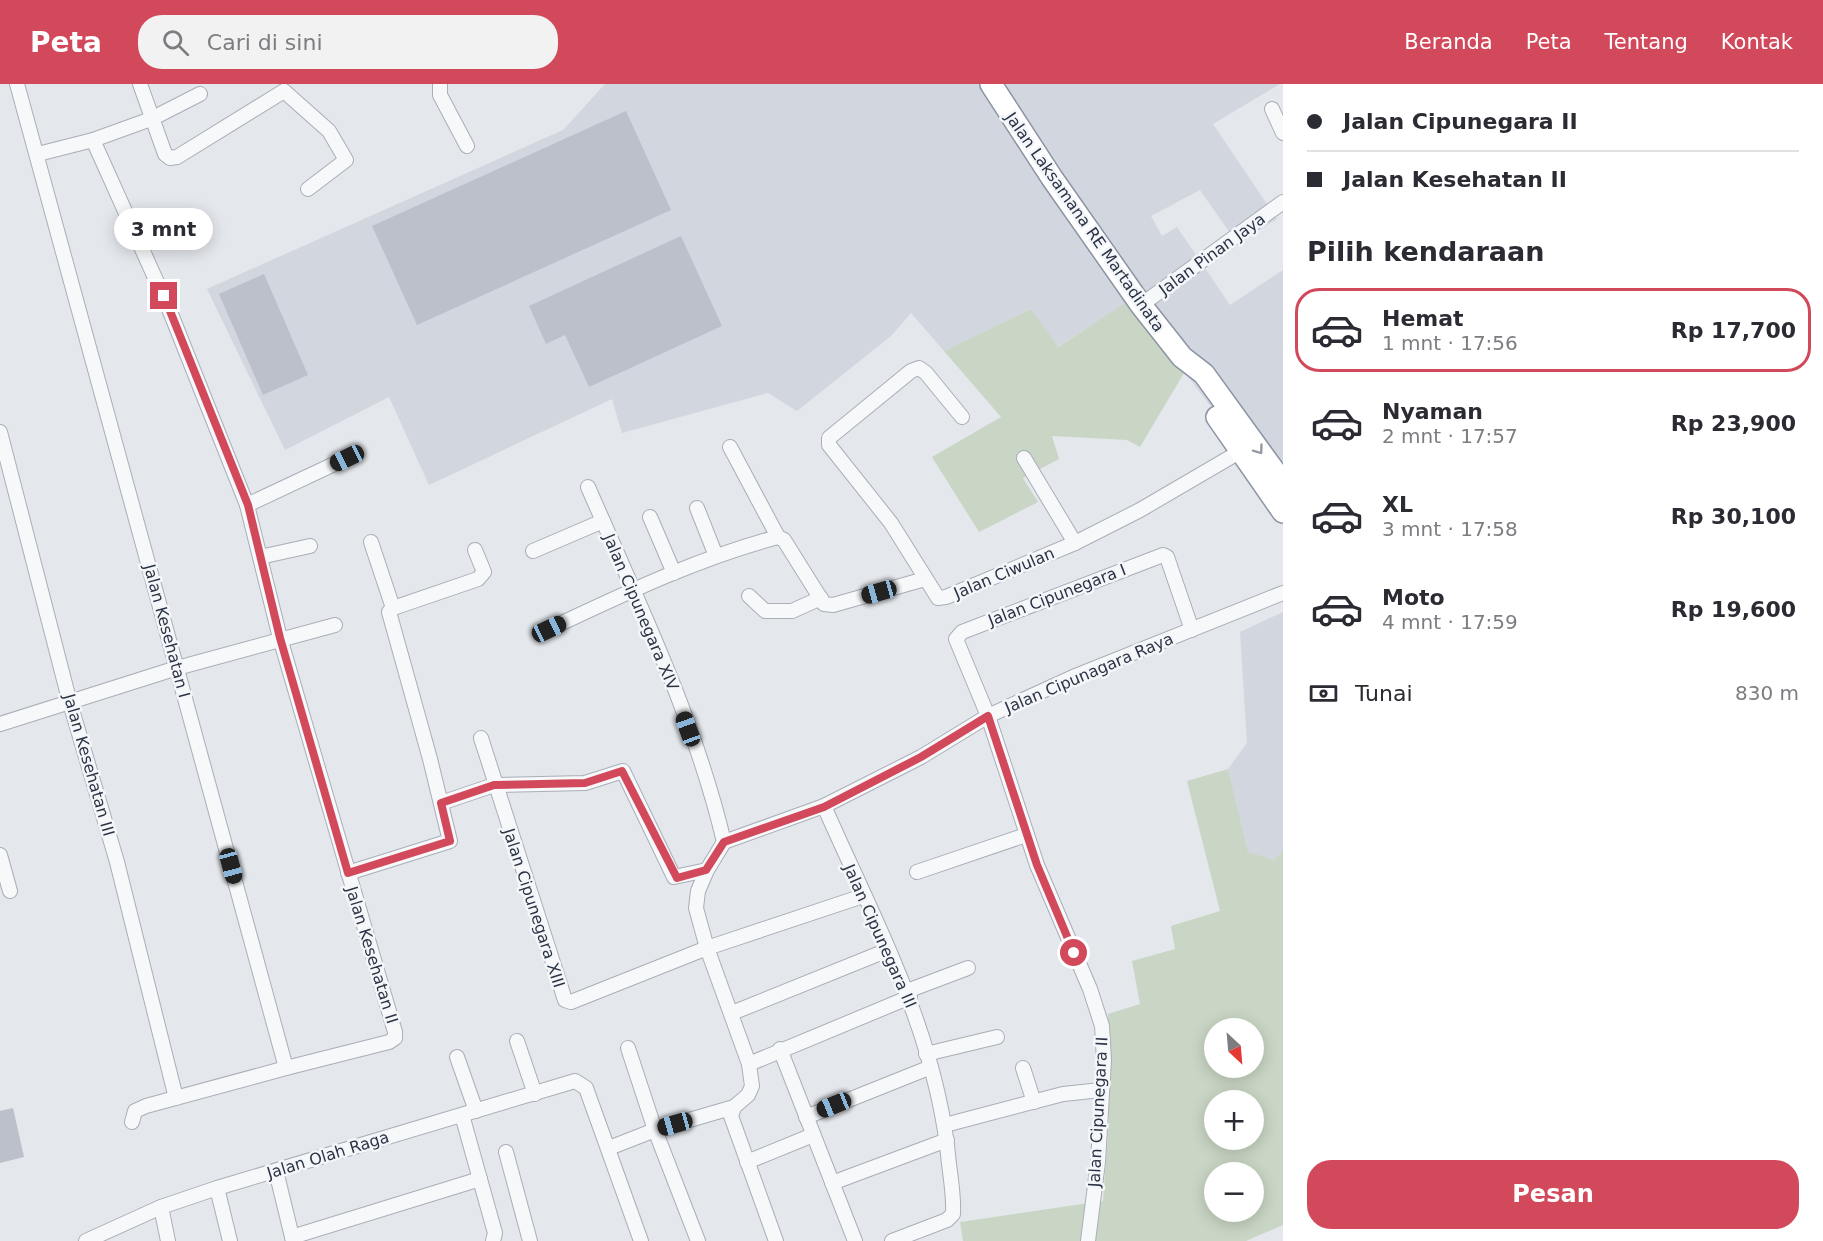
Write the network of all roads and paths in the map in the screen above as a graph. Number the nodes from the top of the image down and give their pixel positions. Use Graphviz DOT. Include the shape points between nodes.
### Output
graph roads {
  1 [pos="17,84"];
  2 [pos="140,84"];
  3 [pos="440,84"];
  4 [pos="991,84"];
  5 [pos="285,88"];
  6 [pos="200,94"];
  7 [pos="1272,109"];
  8 [pos="151,119"];
  9 [pos="1283,133"];
  10 [pos="93,140"];
  11 [pos="467,146"];
  12 [pos="38,154"];
  13 [pos="308,189"];
  14 [pos="1283,202"];
  15 [pos="1141,305"];
  16 [pos="1182,357"];
  17 [pos="962,417"];
  18 [pos="0,432"];
  19 [pos="730,447"];
  20 [pos="1241,451"];
  21 [pos="347,458"];
  22 [pos="1024,458"];
  23 [pos="1283,483"];
  24 [pos="588,487"];
  25 [pos="248,505"];
  26 [pos="697,508"];
  27 [pos="1283,512"];
  28 [pos="650,517"];
  29 [pos="603,521"];
  30 [pos="778,537"];
  31 [pos="371,542"];
  32 [pos="1075,543"];
  33 [pos="310,546"];
  34 [pos="476,550"];
  35 [pos="533,551"];
  36 [pos="716,556"];
  37 [pos="260,557"];
  38 [pos="674,573"];
  39 [pos="925,579"];
  40 [pos="633,590"];
  41 [pos="1283,593"];
  42 [pos="749,596"];
  43 [pos="821,598"];
  44 [pos="393,608"];
  45 [pos="335,625"];
  46 [pos="549,629"];
  47 [pos="1192,630"];
  48 [pos="280,638"];
  49 [pos="177,668"];
  50 [pos="70,703"];
  51 [pos="988,716"];
  52 [pos="0,724"];
  53 [pos="481,738"];
  54 [pos="494,785"];
  55 [pos="441,803"];
  56 [pos="824,807"];
  57 [pos="1026,835"];
  58 [pos="724,842"];
  59 [pos="0,855"];
  60 [pos="706,870"];
  61 [pos="917,872"];
  62 [pos="348,873"];
  63 [pos="10,891"];
  64 [pos="863,896"];
  65 [pos="707,948"];
  66 [pos="888,950"];
  67 [pos="968,968"];
  68 [pos="909,994"];
  69 [pos="732,1013"];
  70 [pos="997,1037"];
  71 [pos="517,1041"];
  72 [pos="628,1048"];
  73 [pos="780,1049"];
  74 [pos="458,1057"];
  75 [pos="929,1060"];
  76 [pos="749,1064"];
  77 [pos="286,1068"];
  78 [pos="1023,1068"];
  79 [pos="1101,1090"];
  80 [pos="535,1094"];
  81 [pos="176,1098"];
  82 [pos="1034,1102"];
  83 [pos="734,1107"];
  84 [pos="469,1113"];
  85 [pos="806,1117"];
  86 [pos="132,1122"];
  87 [pos="945,1125"];
  88 [pos="655,1130"];
  89 [pos="813,1135"];
  90 [pos="947,1140"];
  91 [pos="609,1148"];
  92 [pos="506,1152"];
  93 [pos="747,1161"];
  94 [pos="276,1171"];
  95 [pos="480,1179"];
  96 [pos="832,1183"];
  97 [pos="217,1188"];
  98 [pos="161,1207"];
  99 [pos="925,1235"];
  100 [pos="293,1239"];
  101 [pos="86,1241"];
  102 [pos="168,1241"];
  103 [pos="230,1241"];
  104 [pos="493,1241"];
  105 [pos="530,1241"];
  106 [pos="641,1241"];
  107 [pos="698,1241"];
  108 [pos="776,1241"];
  109 [pos="855,1241"];
  110 [pos="892,1241"];
  111 [pos="1088,1241"];
  1 -- 12 [label="street, Jalan Kesehatan I"];
  2 -- 8 [label="street"];
  3 -- 11 [label="street" via="440,95"];
  4 -- 15 [label="highway, Jalan Laksamana RE Martadinata"];
  5 -- 8 [label="street" via="177,157 165,154"];
  5 -- 13 [label="street" via="329,131 346,160"];
  6 -- 8 [label="street"];
  7 -- 9 [label="street"];
  8 -- 10 [label="street"];
  10 -- 12 [label="street"];
  10 -- 25 [label="street, Jalan Kesehatan II" via="162,292"];
  12 -- 49 [label="street, Jalan Kesehatan I"];
  14 -- 15 [label="street, Jalan Pinan Jaya"];
  15 -- 16 [label="highway, Jalan Laksamana RE Martadinata"];
  16 -- 20 [label="highway, Jalan Laksamana RE Martadinata" via="1191,380"];
  16 -- 23 [label="highway, Jalan Laksamana RE Martadinata, one-way" via="1204,374"];
  17 -- 39 [label="street, Jalan Ciwulan" via="919,368 829,438 829,445 891,523"];
  18 -- 50 [label="street, Jalan Kesehatan III"];
  19 -- 30 [label="street"];
  20 -- 27 [label="highway, Jalan Laksamana RE Martadinata"];
  20 -- 32 [label="street, Jalan Ciwulan"];
  21 -- 25 [label="street"];
  22 -- 32 [label="street"];
  24 -- 29 [label="street, Jalan Cipunegara XIV"];
  25 -- 37 [label="street, Jalan Kesehatan II"];
  26 -- 36 [label="street"];
  28 -- 38 [label="street"];
  29 -- 35 [label="street"];
  29 -- 40 [label="street, Jalan Cipunegara XIV"];
  30 -- 36 [label="street"];
  30 -- 43 [label="street" via="784,540"];
  31 -- 44 [label="street"];
  32 -- 39 [label="street, Jalan Ciwulan" via="946,597 938,597"];
  33 -- 37 [label="street"];
  34 -- 44 [label="street" via="484,572 478,579"];
  36 -- 38 [label="street"];
  37 -- 48 [label="street, Jalan Kesehatan II"];
  38 -- 40 [label="street"];
  39 -- 43 [label="street" via="833,605 824,604"];
  40 -- 46 [label="street"];
  40 -- 58 [label="street, Jalan Cipunegara XIV" via="691,738"];
  41 -- 47 [label="street, Jalan Cipunagara Raya"];
  42 -- 43 [label="street" via="765,611 792,610"];
  44 -- 55 [label="street" via="389,612"];
  45 -- 48 [label="street"];
  47 -- 51 [label="street, Jalan Cipunagara Raya" via="1073,676"];
  47 -- 51 [label="street, Jalan Cipunegara I" via="1167,557 1163,555 962,632 956,639"];
  48 -- 49 [label="street"];
  48 -- 62 [label="street, Jalan Kesehatan II"];
  49 -- 50 [label="street"];
  49 -- 77 [label="street, Jalan Kesehatan I"];
  50 -- 52 [label="street"];
  50 -- 81 [label="street, Jalan Kesehatan III" via="117,862"];
  51 -- 56 [label="street, Jalan Cipunagara Raya" via="921,757"];
  51 -- 57 [label="street, Jalan Cipunegara II"];
  53 -- 54 [label="street, Jalan Cipunegara XIII"];
  54 -- 55 [label="street"];
  54 -- 60 [label="street" via="585,783 623,771 674,877"];
  54 -- 65 [label="street, Jalan Cipunegara XIII" via="565,1000 571,1002"];
  55 -- 62 [label="street" via="450,841"];
  56 -- 58 [label="street, Jalan Cipunagara Raya"];
  56 -- 64 [label="street, Jalan Cipunegara III"];
  57 -- 61 [label="street"];
  57 -- 79 [label="street, Jalan Cipunegara II" via="1097,1007 1102,1026"];
  58 -- 60 [label="street"];
  59 -- 63 [label="street"];
  60 -- 65 [label="street" via="696,908"];
  62 -- 77 [label="street, Jalan Kesehatan II" via="395,1038"];
  64 -- 65 [label="street"];
  64 -- 66 [label="street, Jalan Cipunegara III"];
  65 -- 69 [label="street"];
  66 -- 68 [label="street, Jalan Cipunegara III"];
  66 -- 69 [label="street"];
  67 -- 68 [label="street"];
  68 -- 73 [label="street"];
  68 -- 75 [label="street, Jalan Cipunegara III"];
  69 -- 76 [label="street"];
  70 -- 75 [label="street"];
  71 -- 80 [label="street"];
  72 -- 88 [label="street"];
  73 -- 76 [label="street"];
  73 -- 85 [label="street"];
  74 -- 84 [label="street"];
  75 -- 85 [label="street"];
  75 -- 87 [label="street, Jalan Cipunegara III"];
  76 -- 83 [label="street" via="752,1086"];
  77 -- 81 [label="street"];
  78 -- 82 [label="street"];
  79 -- 82 [label="street"];
  79 -- 111 [label="street, Jalan Cipunegara II" via="1098,1161"];
  80 -- 84 [label="street, Jalan Olah Raga"];
  80 -- 91 [label="street, Jalan Olah Raga" via="575,1081 586,1088"];
  81 -- 86 [label="street" via="137,1109"];
  82 -- 87 [label="street"];
  83 -- 88 [label="street"];
  83 -- 93 [label="street" via="731,1116"];
  84 -- 94 [label="street, Jalan Olah Raga"];
  84 -- 95 [label="street"];
  85 -- 89 [label="street"];
  87 -- 90 [label="street, Jalan Cipunegara III"];
  88 -- 91 [label="street"];
  88 -- 107 [label="street"];
  89 -- 93 [label="street"];
  89 -- 96 [label="street"];
  90 -- 96 [label="street"];
  90 -- 99 [label="street, Jalan Cipunegara III" via="953,1214"];
  91 -- 106 [label="street"];
  92 -- 105 [label="street"];
  93 -- 108 [label="street"];
  94 -- 97 [label="street, Jalan Olah Raga"];
  94 -- 100 [label="street"];
  95 -- 100 [label="street"];
  95 -- 104 [label="street" via="495,1233"];
  96 -- 109 [label="street"];
  97 -- 98 [label="street, Jalan Olah Raga"];
  97 -- 103 [label="street"];
  98 -- 101 [label="street, Jalan Olah Raga"];
  98 -- 102 [label="street"];
  99 -- 110 [label="street, Jalan Cipunegara III"];
}
